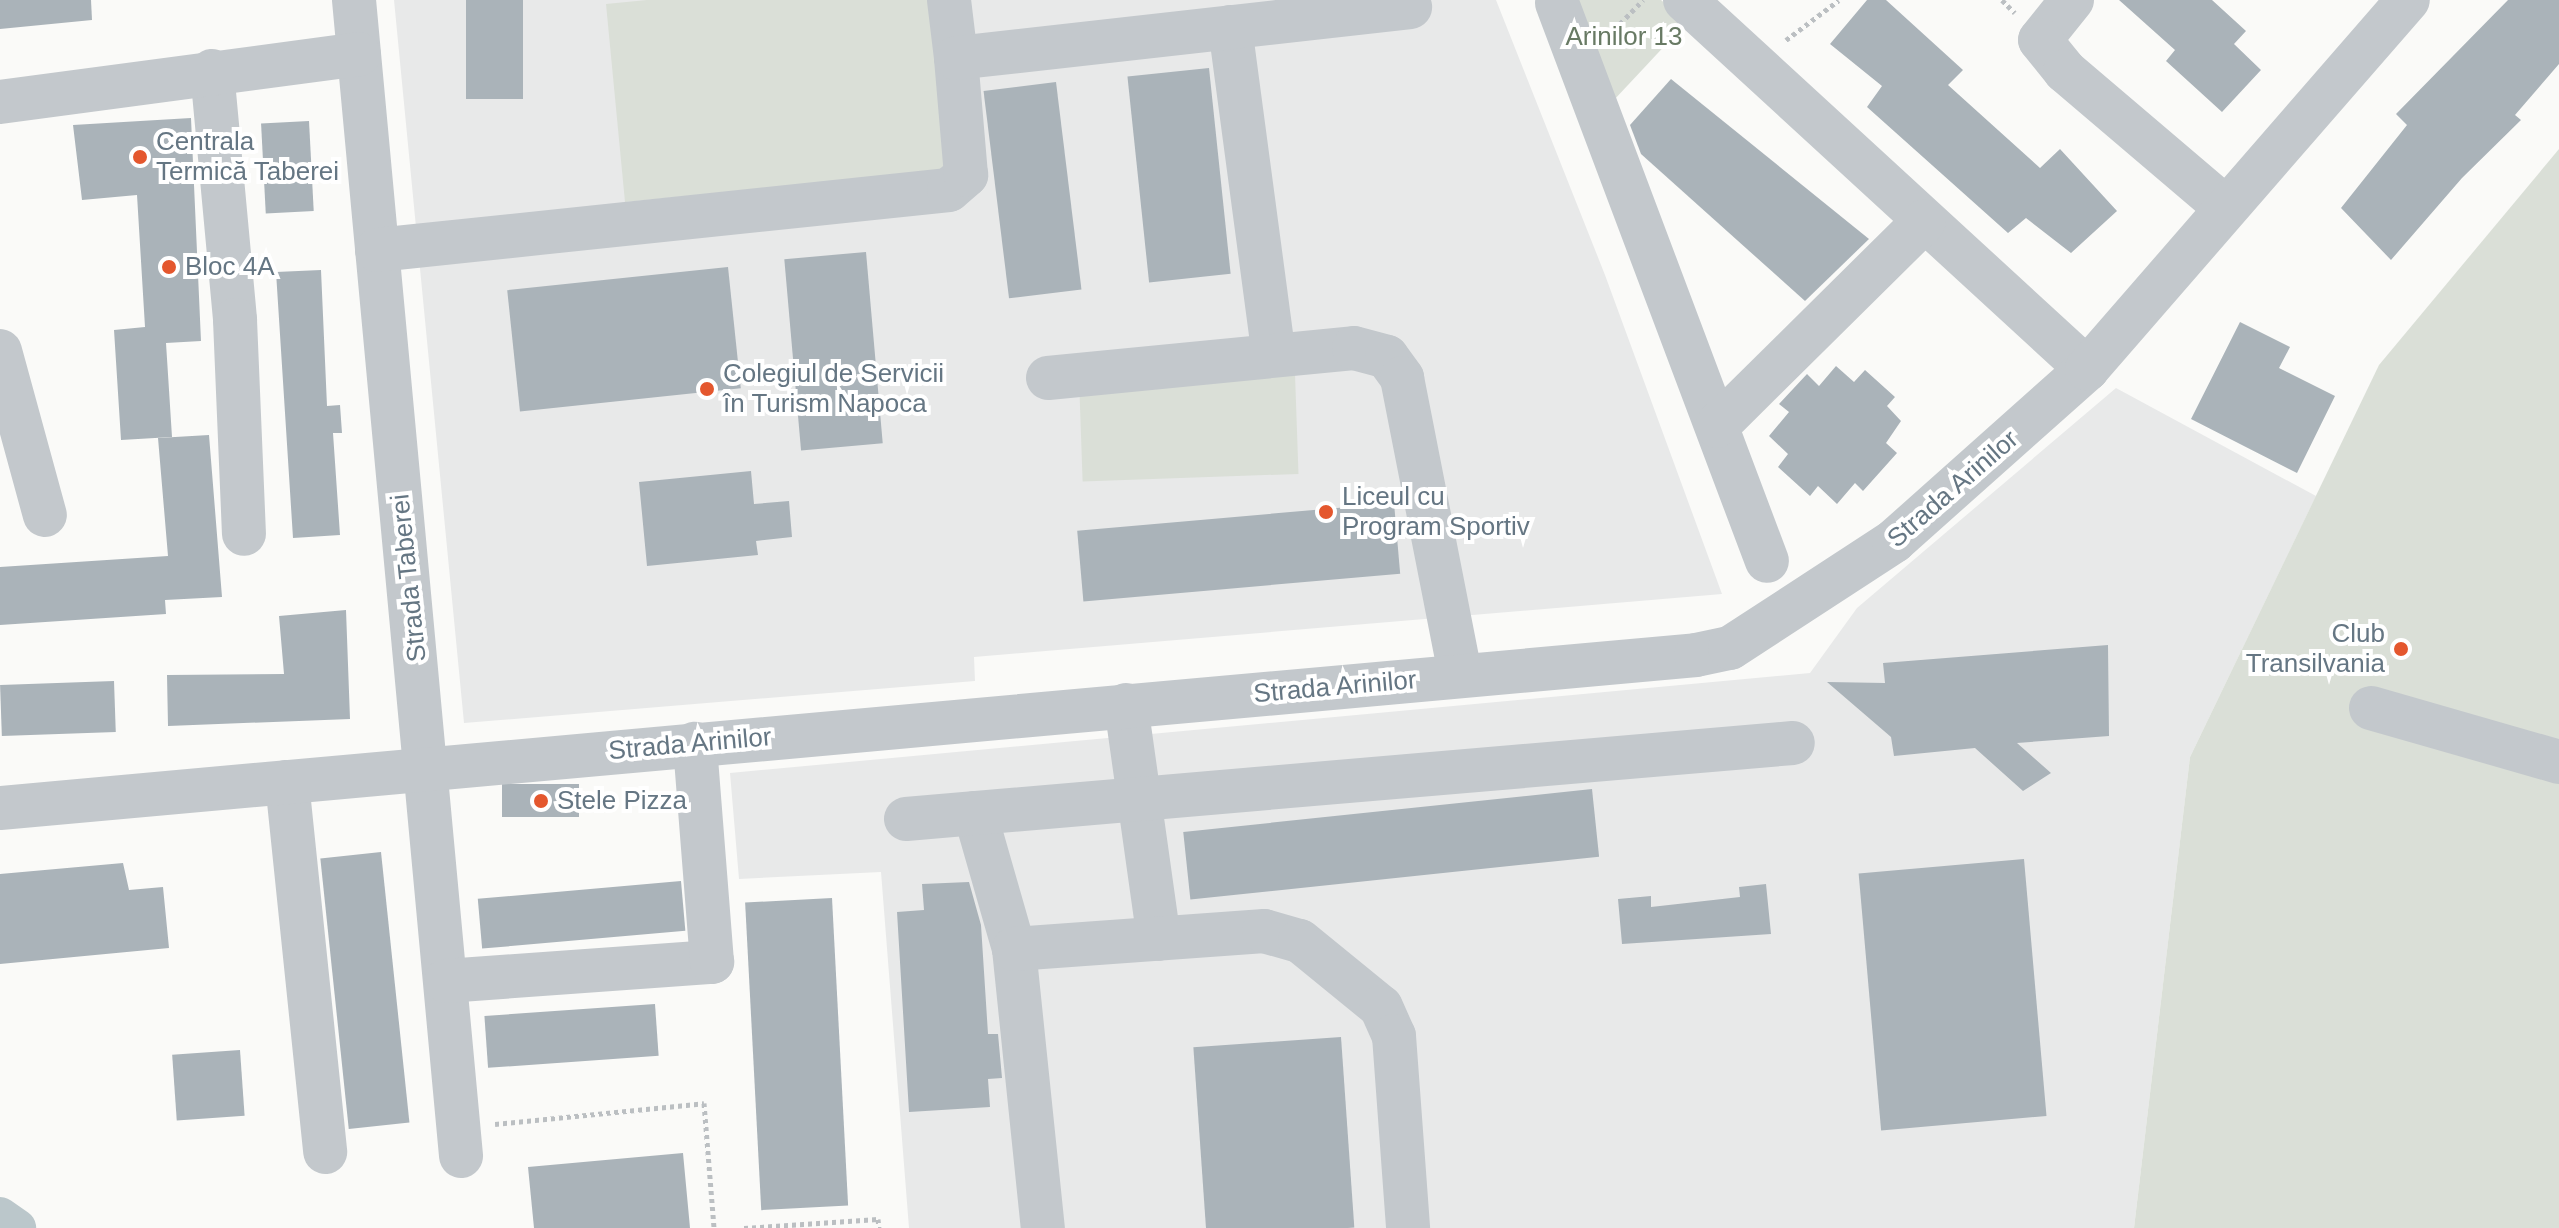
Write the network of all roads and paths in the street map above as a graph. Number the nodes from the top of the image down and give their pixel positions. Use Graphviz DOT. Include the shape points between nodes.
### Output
graph roads {
  1 [pos="354,0"];
  2 [pos="949,0"];
  3 [pos="1685,0"];
  4 [pos="1839,0"];
  5 [pos="2072,0"];
  6 [pos="2408,0"];
  7 [pos="1557,3"];
  8 [pos="1410,7"];
  9 [pos="1230,27"];
  10 [pos="359,54"];
  11 [pos="956,58"];
  12 [pos="1756,63"];
  13 [pos="212,71"];
  14 [pos="0,102"];
  15 [pos="2226,208"];
  16 [pos="1924,221"];
  17 [pos="377,250"];
  18 [pos="0,351"];
  19 [pos="1274,355"];
  20 [pos="2087,369"];
  21 [pos="1048,378"];
  22 [pos="1717,426"];
  23 [pos="45,515"];
  24 [pos="244,534"];
  25 [pos="1767,561"];
  26 [pos="1460,675"];
  27 [pos="1126,705"];
  28 [pos="2371,708"];
  29 [pos="1793,743"];
  30 [pos="695,744"];
  31 [pos="2559,762"];
  32 [pos="427,767"];
  33 [pos="287,782"];
  34 [pos="1142,797"];
  35 [pos="0,808"];
  36 [pos="975,813"];
  37 [pos="906,819"];
  38 [pos="1159,939"];
  39 [pos="1014,949"];
  40 [pos="446,981"];
  41 [pos="460,1139"];
  42 [pos="325,1152"];
  43 [pos="714,1228"];
  44 [pos="744,1228"];
  45 [pos="879,1228"];
  46 [pos="1043,1228"];
  47 [pos="1408,1228"];
  1 -- 10 [label="street, Strada Taberei"];
  2 -- 11 [label="street"];
  3 -- 12 [label="street"];
  4 -- 12 [label="path"];
  5 -- 15 [label="street" via="2040,40 2065,71"];
  6 -- 15 [label="street, Strada Arinilor"];
  7 -- 22 [label="street"];
  8 -- 9 [label="street"];
  9 -- 11 [label="street"];
  9 -- 19 [label="street"];
  10 -- 13 [label="street"];
  10 -- 17 [label="street, Strada Taberei"];
  11 -- 17 [label="street" via="966,175 949,190"];
  12 -- 16 [label="street"];
  13 -- 14 [label="street"];
  13 -- 24 [label="street" via="235,320"];
  15 -- 20 [label="street, Strada Arinilor"];
  16 -- 20 [label="street"];
  16 -- 22 [label="street"];
  17 -- 32 [label="street, Strada Taberei"];
  18 -- 23 [label="street"];
  19 -- 21 [label="street"];
  19 -- 26 [label="street" via="1354,348 1387,357 1402,378"];
  20 -- 26 [label="street, Strada Arinilor" via="1894,541 1730,648"];
  22 -- 25 [label="street"];
  26 -- 27 [label="street, Strada Arinilor"];
  27 -- 30 [label="street, Strada Arinilor"];
  27 -- 34 [label="street"];
  28 -- 31 [label="street"];
  29 -- 34 [label="street"];
  30 -- 32 [label="street, Strada Arinilor"];
  30 -- 40 [label="street" via="712,962"];
  32 -- 33 [label="street, Strada Arinilor"];
  32 -- 40 [label="street, Strada Taberei"];
  33 -- 35 [label="street, Strada Arinilor"];
  33 -- 42 [label="street"];
  34 -- 36 [label="street"];
  34 -- 38 [label="street"];
  36 -- 37 [label="street"];
  36 -- 39 [label="street"];
  38 -- 39 [label="street"];
  38 -- 47 [label="street" via="1264,931 1300,941 1381,1007 1394,1036"];
  39 -- 46 [label="street"];
  40 -- 41 [label="street, Strada Taberei"];
  41 -- 43 [label="path" via="501,1124 704,1103"];
  44 -- 45 [label="path" via="878,1219"];
}
